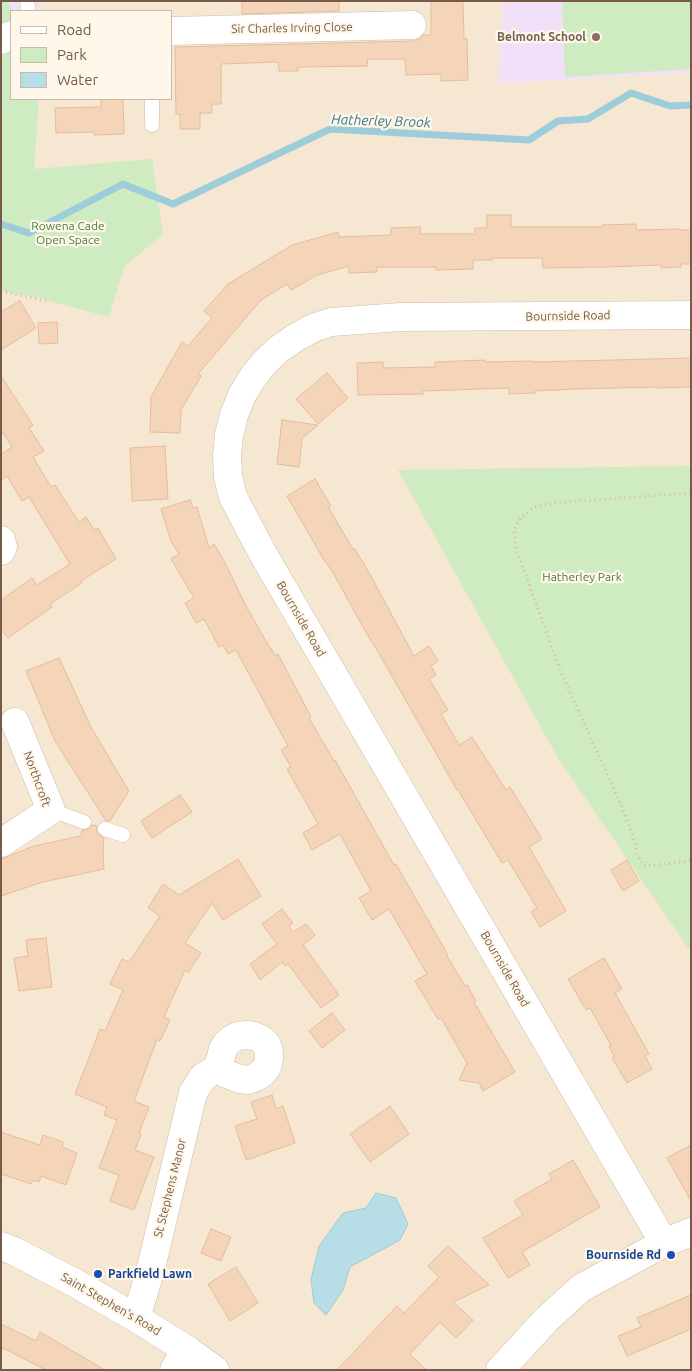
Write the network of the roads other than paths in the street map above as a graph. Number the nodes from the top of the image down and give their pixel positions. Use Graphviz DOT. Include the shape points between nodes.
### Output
graph roads {
  1 [pos="412,25"];
  2 [pos="172,31"];
  3 [pos="152,100"];
  4 [pos="152,125"];
  5 [pos="691,314"];
  6 [pos="1,540"];
  7 [pos="1,551"];
  8 [pos="15,722"];
  9 [pos="50,810"];
  10 [pos="84,822"];
  11 [pos="106,829"];
  12 [pos="123,835"];
  13 [pos="1,843"];
  14 [pos="218,1068"];
  15 [pos="691,1232"];
  16 [pos="664,1243"];
  17 [pos="1,1246"];
  18 [pos="136,1318"];
  19 [pos="180,1359"];
  20 [pos="216,1370"];
  21 [pos="500,1370"];
  1 -- 2 [label="street, Sir Charles Irving Close"];
  3 -- 4 [label="lane"];
  5 -- 16 [label="street, Bournside Road" via="401,317 331,322 313,328 279,349 253,377 234,415 227,456 233,497 263,554"];
  6 -- 7 [label="street"];
  8 -- 9 [label="street, Northcroft"];
  9 -- 10 [label="lane"];
  9 -- 13 [label="street, Northcroft"];
  11 -- 12 [label="lane"];
  14 -- 18 [label="street, St Stephens Manor" via="203,1077 193,1093"];
  15 -- 16 [label="street"];
  16 -- 21 [label="street" via="581,1288"];
  17 -- 18 [label="street, Saint Stephen's Road" via="76,1283"];
  18 -- 19 [label="street, Saint Stephen's Road"];
  19 -- 20 [label="street, Saint Stephen's Road"];
}
